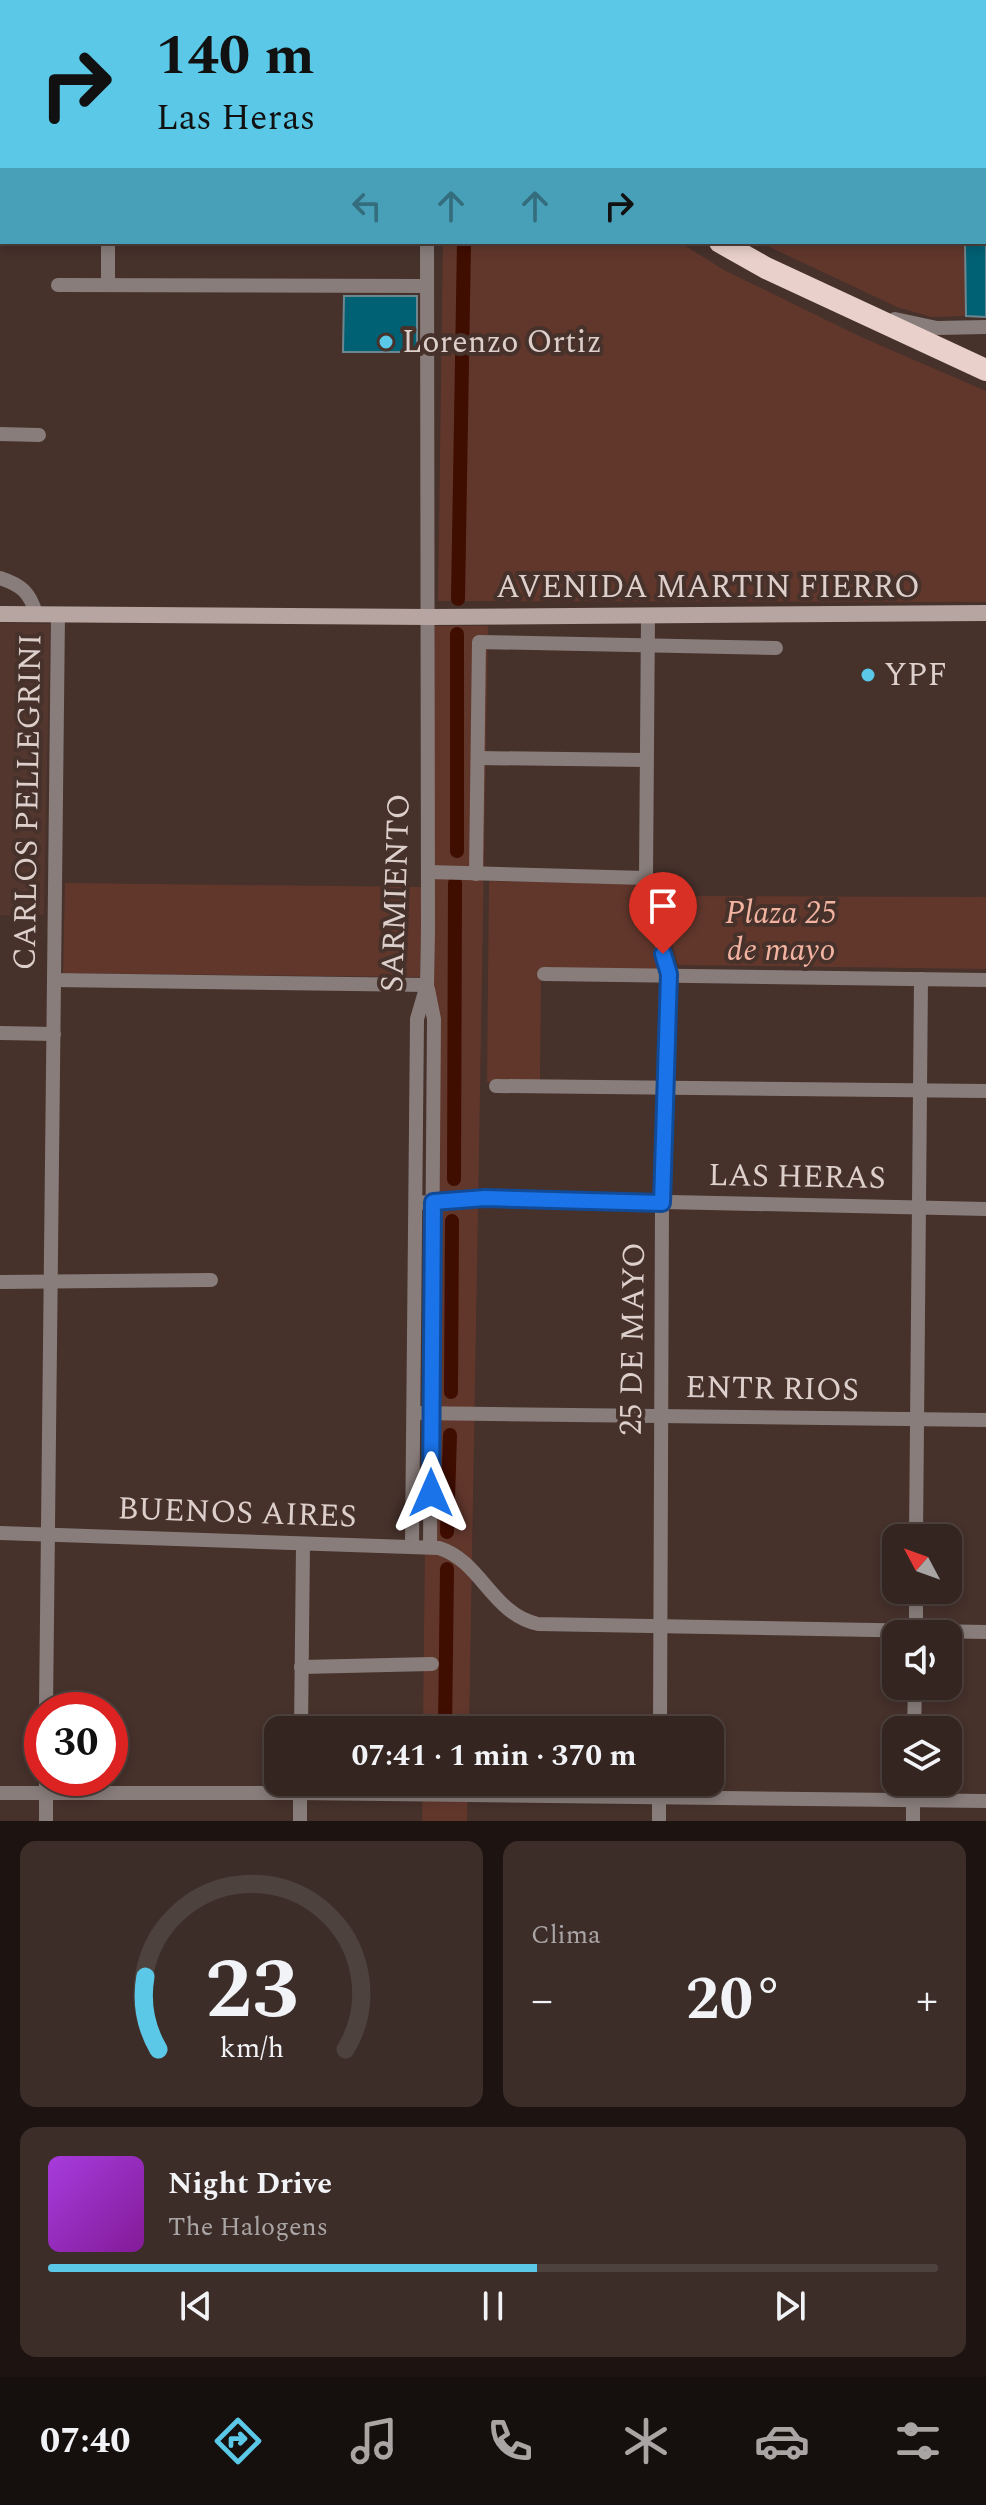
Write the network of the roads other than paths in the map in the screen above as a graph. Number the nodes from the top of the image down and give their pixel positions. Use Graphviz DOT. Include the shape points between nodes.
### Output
graph roads {
  1 [pos="108,244"];
  2 [pos="427,244"];
  3 [pos="724,244"];
  4 [pos="58,285"];
  5 [pos="108,285"];
  6 [pos="426,286"];
  7 [pos="871,315"];
  8 [pos="986,327"];
  9 [pos="960,328"];
  10 [pos="952,353"];
  11 [pos="986,370"];
  12 [pos="0,434"];
  13 [pos="39,435"];
  14 [pos="0,578"];
  15 [pos="986,613"];
  16 [pos="0,614"];
  17 [pos="36,614"];
  18 [pos="58,614"];
  19 [pos="648,615"];
  20 [pos="430,617"];
  21 [pos="648,645"];
  22 [pos="776,648"];
  23 [pos="478,758"];
  24 [pos="646,760"];
  25 [pos="428,872"];
  26 [pos="476,874"];
  27 [pos="646,878"];
  28 [pos="544,974"];
  29 [pos="669,974"];
  30 [pos="921,979"];
  31 [pos="54,980"];
  32 [pos="986,980"];
  33 [pos="427,985"];
  34 [pos="0,1033"];
  35 [pos="54,1034"];
  36 [pos="665,1085"];
  37 [pos="496,1086"];
  38 [pos="918,1090"];
  39 [pos="986,1091"];
  40 [pos="433,1202"];
  41 [pos="416,1203"];
  42 [pos="662,1203"];
  43 [pos="919,1208"];
  44 [pos="986,1209"];
  45 [pos="211,1280"];
  46 [pos="0,1282"];
  47 [pos="51,1282"];
  48 [pos="414,1413"];
  49 [pos="431,1413"];
  50 [pos="659,1415"];
  51 [pos="917,1419"];
  52 [pos="986,1420"];
  53 [pos="916,1524"];
  54 [pos="0,1533"];
  55 [pos="45,1535"];
  56 [pos="303,1545"];
  57 [pos="412,1546"];
  58 [pos="440,1549"];
  59 [pos="660,1625"];
  60 [pos="882,1631"];
  61 [pos="962,1632"];
  62 [pos="986,1632"];
  63 [pos="432,1664"];
  64 [pos="301,1667"];
  65 [pos="46,1692"];
  66 [pos="301,1716"];
  67 [pos="660,1716"];
  68 [pos="264,1788"];
  69 [pos="128,1792"];
  70 [pos="0,1793"];
  71 [pos="24,1794"];
  72 [pos="46,1796"];
  73 [pos="300,1796"];
  74 [pos="594,1796"];
  75 [pos="659,1798"];
  76 [pos="913,1799"];
  77 [pos="986,1801"];
  78 [pos="46,1821"];
  79 [pos="300,1821"];
  80 [pos="659,1821"];
  81 [pos="913,1821"];
  1 -- 5 [label="street"];
  2 -- 6 [label="street, SARMIENTO"];
  3 -- 7 [label="highway"];
  4 -- 5 [label="street"];
  5 -- 6 [label="street"];
  6 -- 20 [label="street, SARMIENTO"];
  7 -- 9 [label="street"];
  7 -- 10 [label="highway"];
  8 -- 9 [label="street"];
  9 -- 10 [label="street"];
  10 -- 11 [label="highway"];
  12 -- 13 [label="street"];
  14 -- 17 [label="street" via="31,596"];
  15 -- 19 [label="main road, AVENIDA MARTIN FIERRO"];
  16 -- 17 [label="main road, AVENIDA MARTIN FIERRO"];
  17 -- 18 [label="main road, AVENIDA MARTIN FIERRO"];
  18 -- 20 [label="main road, AVENIDA MARTIN FIERRO"];
  18 -- 31 [label="street, CARLOS PELLEGRINI"];
  19 -- 20 [label="main road, AVENIDA MARTIN FIERRO"];
  19 -- 21 [label="street, 25 DE MAYO"];
  20 -- 25 [label="street, SARMIENTO"];
  21 -- 22 [label="street"];
  21 -- 23 [label="street" via="479,642"];
  21 -- 24 [label="street, 25 DE MAYO"];
  23 -- 24 [label="street"];
  23 -- 26 [label="street"];
  24 -- 27 [label="street, 25 DE MAYO"];
  25 -- 26 [label="street"];
  25 -- 33 [label="street, SARMIENTO"];
  26 -- 27 [label="street"];
  27 -- 29 [label="street, 25 DE MAYO"];
  28 -- 29 [label="street"];
  29 -- 30 [label="street"];
  29 -- 36 [label="street, 25 DE MAYO"];
  30 -- 32 [label="street"];
  30 -- 38 [label="street"];
  31 -- 33 [label="street"];
  31 -- 35 [label="street, CARLOS PELLEGRINI"];
  33 -- 40 [label="street" via="434,1019"];
  33 -- 41 [label="street, SARMIENTO" via="417,1019"];
  34 -- 35 [label="street"];
  35 -- 47 [label="street, CARLOS PELLEGRINI"];
  36 -- 37 [label="street"];
  36 -- 38 [label="street"];
  36 -- 42 [label="street, 25 DE MAYO"];
  38 -- 39 [label="street"];
  38 -- 43 [label="street"];
  40 -- 41 [label="street, LAS HERAS"];
  40 -- 42 [label="street, LAS HERAS" via="485,1198"];
  40 -- 49 [label="street"];
  41 -- 48 [label="street, SARMIENTO"];
  42 -- 43 [label="street, LAS HERAS"];
  42 -- 50 [label="street, 25 DE MAYO"];
  43 -- 44 [label="street, LAS HERAS"];
  43 -- 51 [label="street"];
  45 -- 47 [label="street"];
  46 -- 47 [label="street"];
  47 -- 55 [label="street, CARLOS PELLEGRINI"];
  48 -- 49 [label="street, ENTR RIOS"];
  48 -- 57 [label="street, SARMIENTO"];
  49 -- 50 [label="street, ENTR RIOS"];
  49 -- 58 [label="street"];
  50 -- 51 [label="street, ENTR RIOS"];
  50 -- 59 [label="street, 25 DE MAYO"];
  51 -- 52 [label="street, ENTR RIOS"];
  51 -- 53 [label="street"];
  54 -- 55 [label="street, BUENOS AIRES"];
  55 -- 56 [label="street, BUENOS AIRES"];
  55 -- 65 [label="street, CARLOS PELLEGRINI"];
  56 -- 57 [label="street, BUENOS AIRES"];
  56 -- 64 [label="street"];
  57 -- 58 [label="street, BUENOS AIRES"];
  58 -- 59 [label="street" via="522,1621"];
  59 -- 60 [label="street"];
  59 -- 67 [label="street, 25 DE MAYO"];
  61 -- 62 [label="street"];
  63 -- 64 [label="street"];
  64 -- 66 [label="street"];
  68 -- 69 [label="street"];
  70 -- 71 [label="street"];
  72 -- 78 [label="street"];
  73 -- 79 [label="street"];
  74 -- 75 [label="street"];
  75 -- 76 [label="street"];
  75 -- 80 [label="street"];
  76 -- 77 [label="street"];
  76 -- 81 [label="street"];
}
